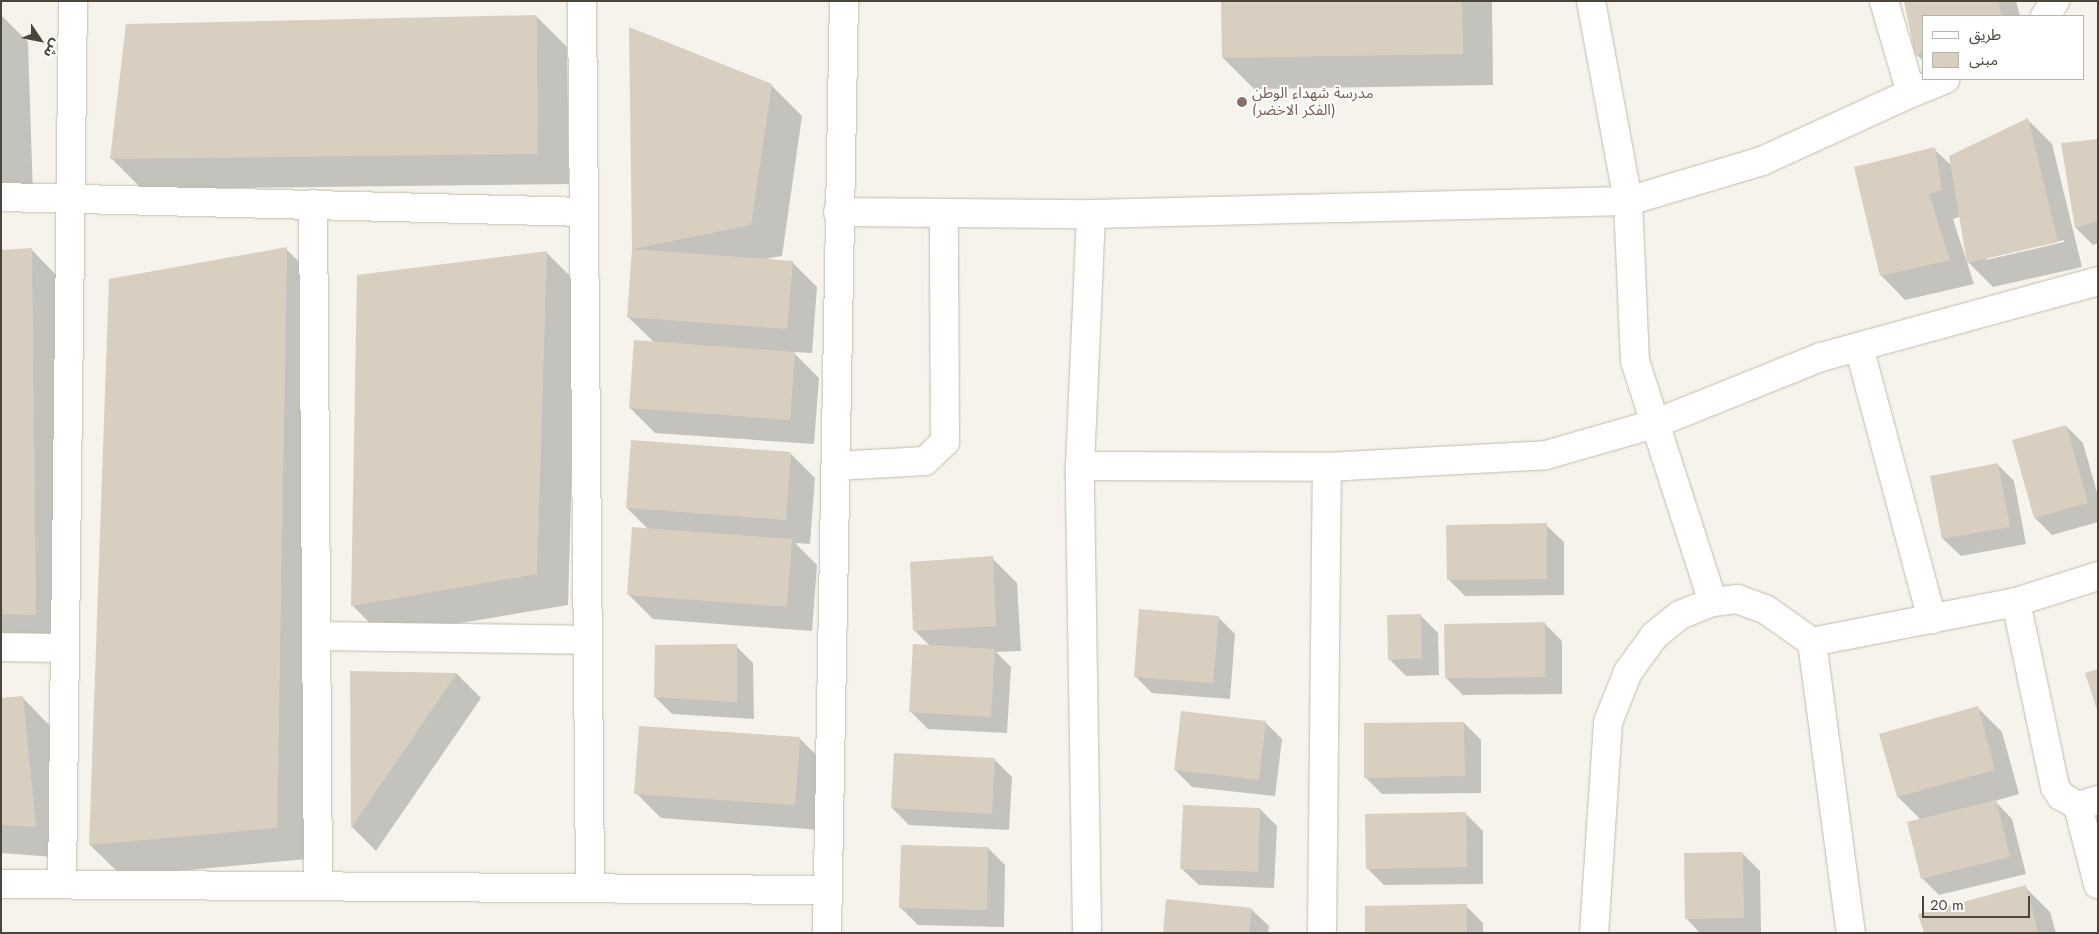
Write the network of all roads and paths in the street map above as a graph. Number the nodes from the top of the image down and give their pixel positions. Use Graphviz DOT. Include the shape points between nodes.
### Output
graph roads {
  1 [pos="73,1"];
  2 [pos="582,1"];
  3 [pos="844,1"];
  4 [pos="1591,1"];
  5 [pos="1884,1"];
  6 [pos="2055,1"];
  7 [pos="2046,15"];
  8 [pos="1943,80"];
  9 [pos="1912,93"];
  10 [pos="1,197"];
  11 [pos="71,199"];
  12 [pos="1628,201"];
  13 [pos="313,204"];
  14 [pos="584,212"];
  15 [pos="838,212"];
  16 [pos="944,213"];
  17 [pos="1091,214"];
  18 [pos="2098,281"];
  19 [pos="1859,347"];
  20 [pos="1654,424"];
  21 [pos="836,466"];
  22 [pos="1080,466"];
  23 [pos="1327,468"];
  24 [pos="2098,576"];
  25 [pos="1713,602"];
  26 [pos="2016,602"];
  27 [pos="1932,619"];
  28 [pos="316,636"];
  29 [pos="588,640"];
  30 [pos="1812,642"];
  31 [pos="1,647"];
  32 [pos="64,648"];
  33 [pos="2088,803"];
  34 [pos="1,884"];
  35 [pos="62,884"];
  36 [pos="2098,884"];
  37 [pos="318,886"];
  38 [pos="590,888"];
  39 [pos="827,890"];
  40 [pos="827,933"];
  41 [pos="1087,933"];
  42 [pos="1322,933"];
  43 [pos="1594,933"];
  44 [pos="1851,933"];
  1 -- 11 [label="street"];
  2 -- 14 [label="street"];
  3 -- 15 [label="street"];
  4 -- 12 [label="street"];
  5 -- 9 [label="street"];
  6 -- 7 [label="street"];
  8 -- 9 [label="street"];
  9 -- 12 [label="street" via="1762,161"];
  10 -- 11 [label="street"];
  11 -- 13 [label="street"];
  11 -- 32 [label="street"];
  12 -- 17 [label="street"];
  12 -- 20 [label="street" via="1635,360"];
  13 -- 14 [label="street"];
  13 -- 28 [label="street"];
  14 -- 29 [label="street"];
  15 -- 16 [label="street"];
  15 -- 21 [label="street"];
  16 -- 17 [label="street"];
  16 -- 21 [label="street" via="945,442 925,461"];
  17 -- 22 [label="street"];
  18 -- 19 [label="street"];
  19 -- 20 [label="street" via="1820,357"];
  19 -- 27 [label="street"];
  20 -- 23 [label="street" via="1546,455"];
  20 -- 25 [label="street"];
  21 -- 39 [label="street"];
  22 -- 23 [label="street"];
  22 -- 41 [label="street"];
  23 -- 42 [label="street"];
  24 -- 26 [label="street"];
  25 -- 30 [label="street" via="1737,599 1765,609"];
  25 -- 43 [label="street" via="1680,615 1655,636 1628,672 1608,722"];
  26 -- 27 [label="street"];
  26 -- 33 [label="street" via="2050,773 2061,796"];
  27 -- 30 [label="street"];
  28 -- 29 [label="street"];
  28 -- 37 [label="street"];
  29 -- 38 [label="street"];
  30 -- 44 [label="street"];
  31 -- 32 [label="street"];
  32 -- 35 [label="street"];
  33 -- 36 [label="street"];
  34 -- 35 [label="street"];
  35 -- 37 [label="street"];
  37 -- 38 [label="street"];
  38 -- 39 [label="street"];
  39 -- 40 [label="street"];
}
